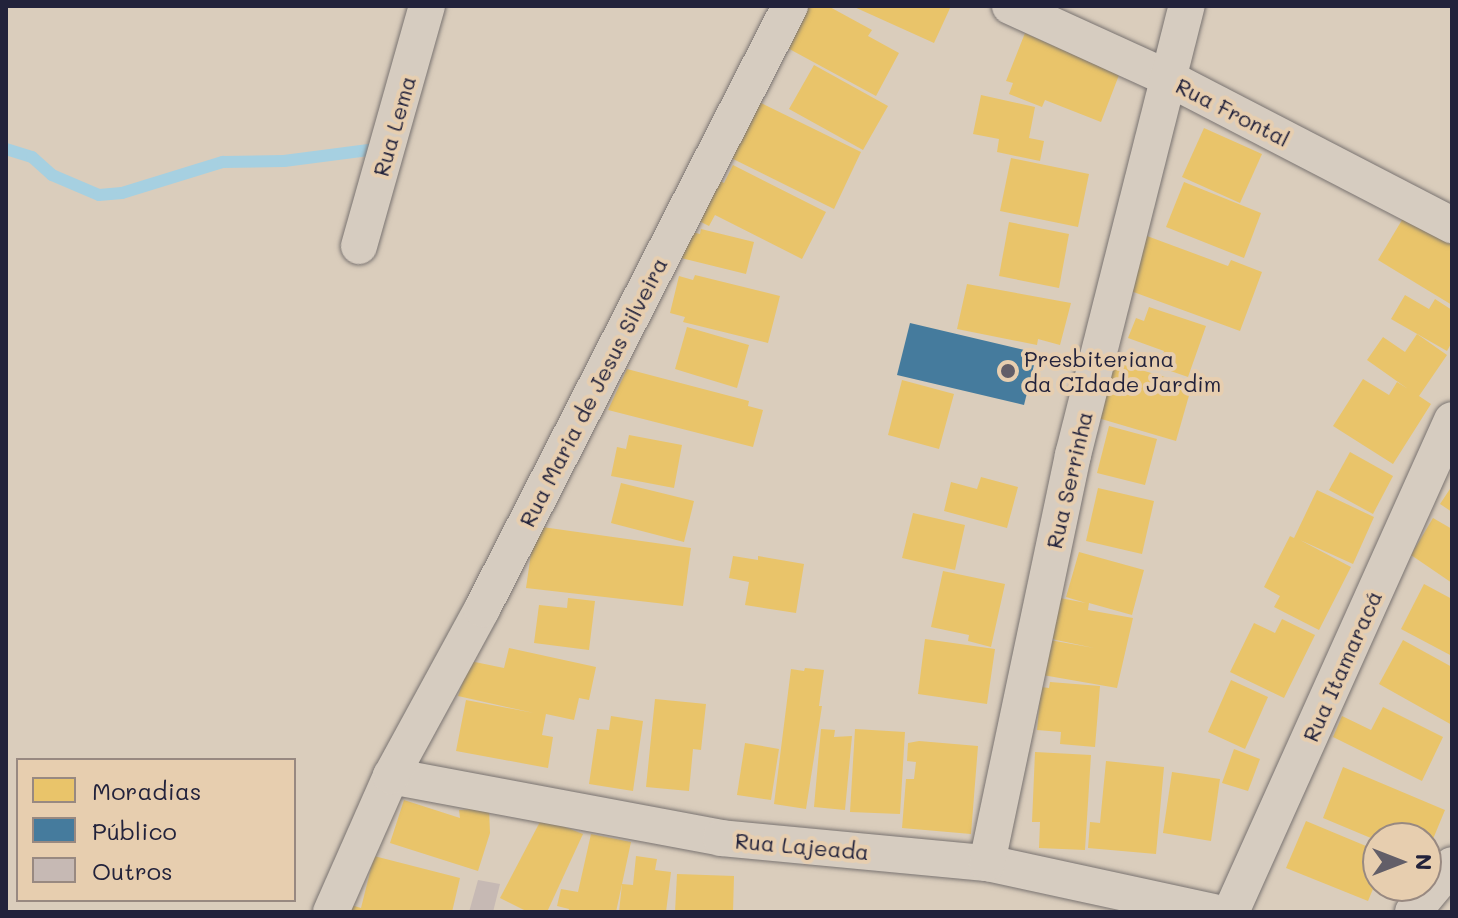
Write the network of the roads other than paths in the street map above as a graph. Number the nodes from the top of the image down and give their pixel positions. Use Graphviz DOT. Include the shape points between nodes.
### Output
graph roads {
  1 [pos="427,6"];
  2 [pos="790,6"];
  3 [pos="1010,6"];
  4 [pos="1187,6"];
  5 [pos="1168,78"];
  6 [pos="1452,225"];
  7 [pos="359,246"];
  8 [pos="1452,420"];
  9 [pos="391,776"];
  10 [pos="987,863"];
  11 [pos="1452,865"];
  12 [pos="331,912"];
  13 [pos="1214,912"];
  14 [pos="1231,912"];
  15 [pos="1413,912"];
  1 -- 7 [label="street, Rua Lema"];
  2 -- 9 [label="street, Rua Maria de Jesus Silveira"];
  3 -- 5 [label="street, Rua Frontal"];
  4 -- 5 [label="street, Rua Serrinha"];
  5 -- 6 [label="street, Rua Frontal"];
  5 -- 10 [label="street, Rua Serrinha" via="1073,455"];
  8 -- 14 [label="street, Rua Itamaracá"];
  9 -- 10 [label="street, Rua Lajeada" via="721,838"];
  9 -- 12 [label="street, Rua Maria de Jesus Silveira"];
  10 -- 13 [label="street, Rua Lajeada"];
  11 -- 15 [label="street"];
}
